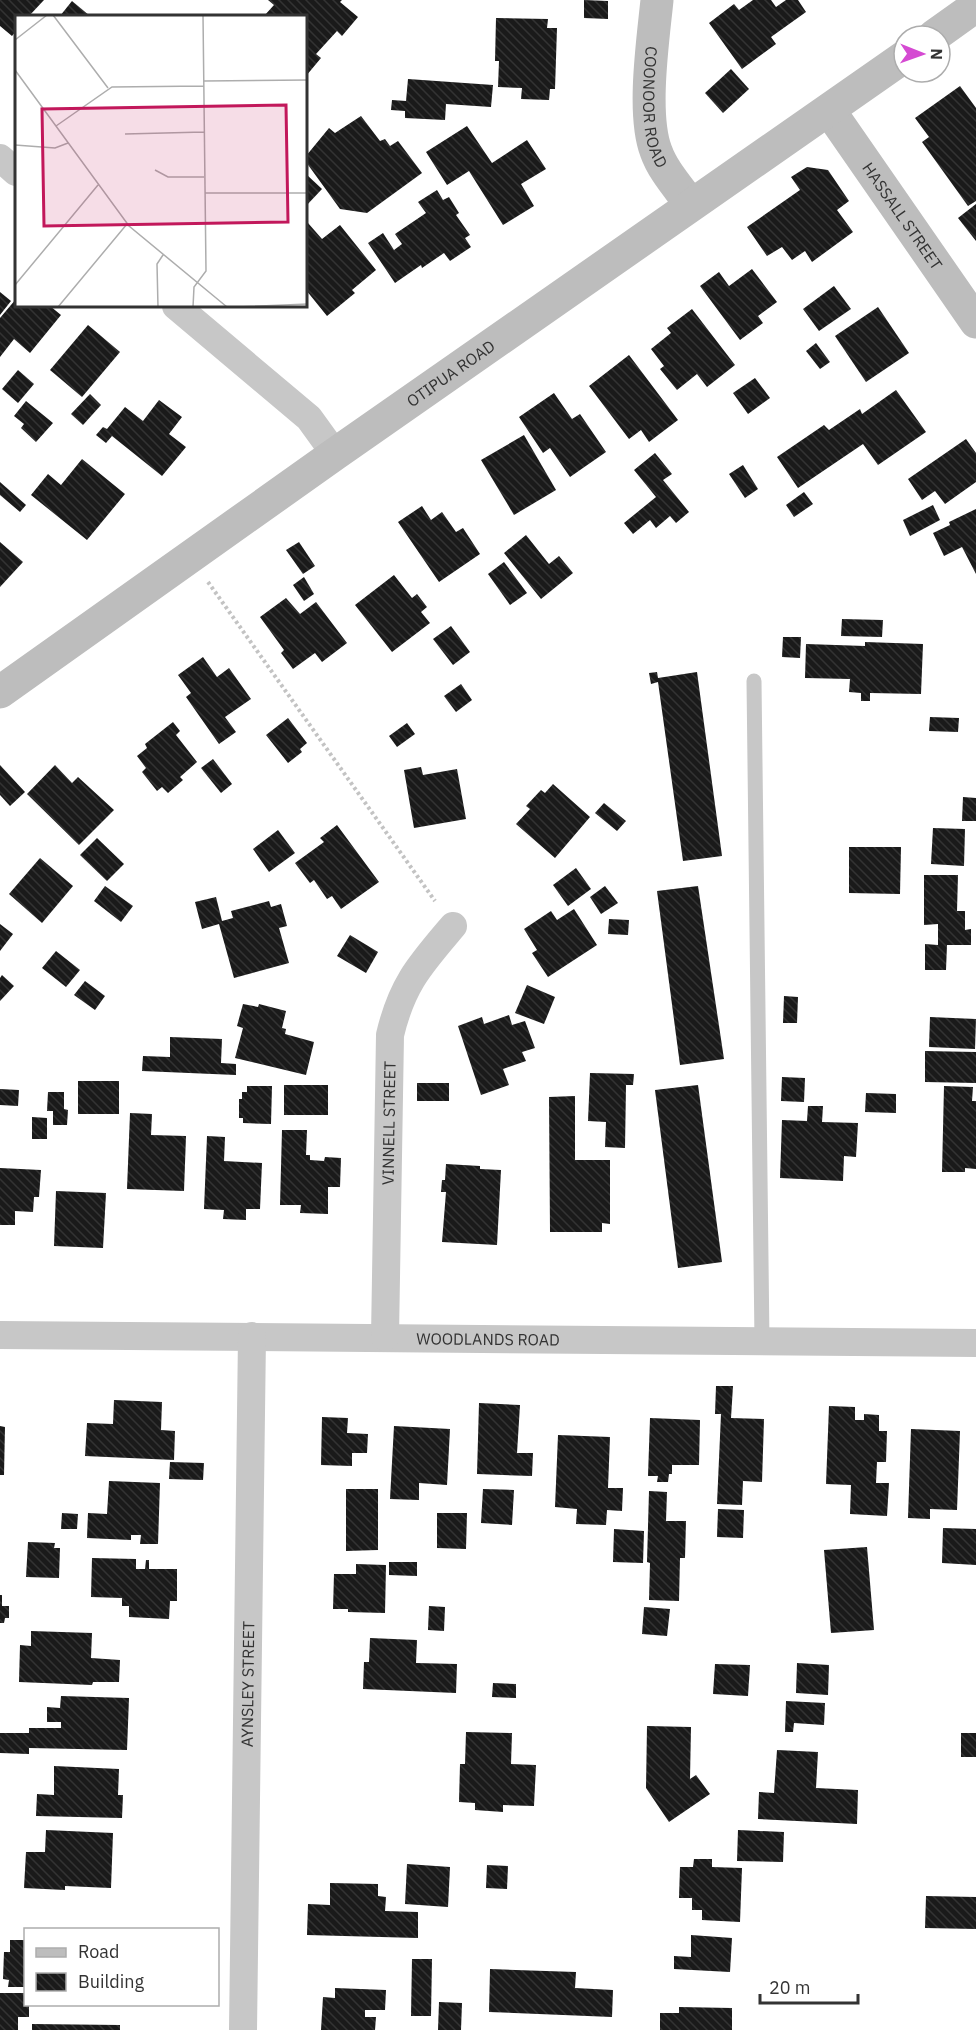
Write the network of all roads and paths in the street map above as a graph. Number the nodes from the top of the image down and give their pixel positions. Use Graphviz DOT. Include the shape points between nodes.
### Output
graph roads {
  1 [pos="657,0"];
  2 [pos="976,6"];
  3 [pos="951,24"];
  4 [pos="892,65"];
  5 [pos="829,110"];
  6 [pos="0,158"];
  7 [pos="15,171"];
  8 [pos="691,205"];
  9 [pos="178,308"];
  10 [pos="976,322"];
  11 [pos="335,454"];
  12 [pos="190,556"];
  13 [pos="754,681"];
  14 [pos="4,683"];
  15 [pos="453,926"];
  16 [pos="0,1335"];
  17 [pos="252,1336"];
  18 [pos="385,1338"];
  19 [pos="762,1342"];
  20 [pos="976,1343"];
  21 [pos="243,2030"];
  1 -- 8 [label="street, COONOOR ROAD" via="651,134 664,169"];
  2 -- 3 [label="street"];
  4 -- 5 [label="street, OTIPUA ROAD"];
  5 -- 8 [label="street, OTIPUA ROAD"];
  5 -- 10 [label="street, HASSALL STREET"];
  6 -- 7 [label="street"];
  8 -- 11 [label="street, OTIPUA ROAD"];
  9 -- 11 [label="street" via="309,418"];
  11 -- 12 [label="street, OTIPUA ROAD"];
  12 -- 14 [label="street, OTIPUA ROAD"];
  12 -- 15 [label="path"];
  13 -- 19 [label="lane"];
  15 -- 18 [label="street, VINNELL STREET" via="407,984 390,1035"];
  16 -- 17 [label="street, WOODLANDS ROAD"];
  17 -- 18 [label="street, WOODLANDS ROAD"];
  17 -- 21 [label="street, AYNSLEY STREET"];
  18 -- 19 [label="street, WOODLANDS ROAD"];
  19 -- 20 [label="street, WOODLANDS ROAD"];
}
